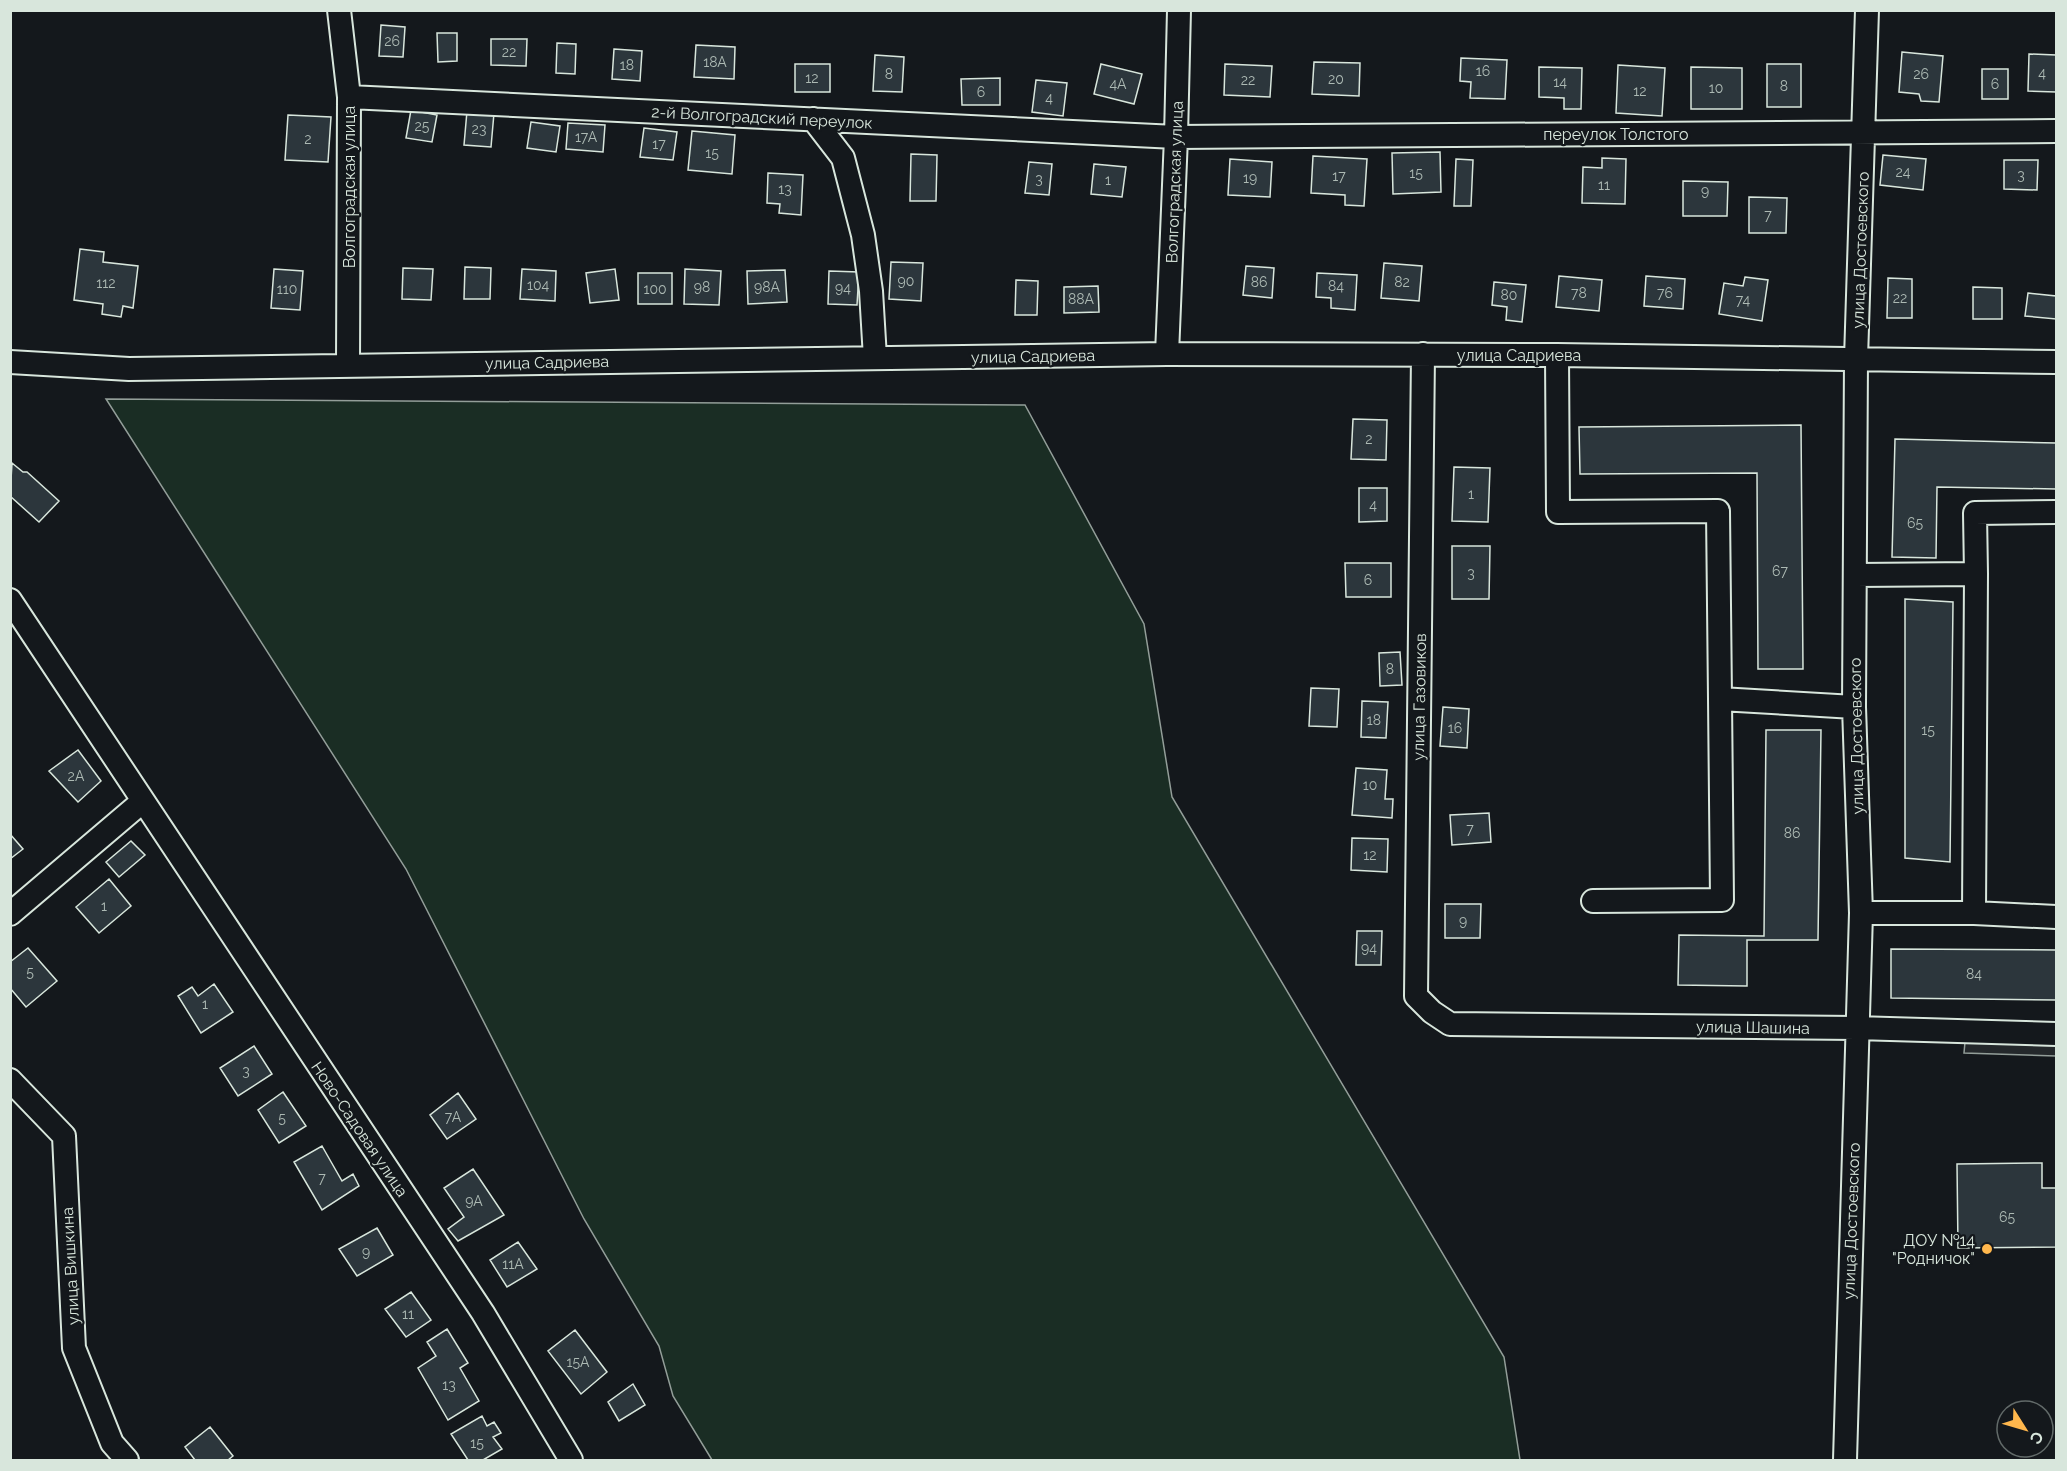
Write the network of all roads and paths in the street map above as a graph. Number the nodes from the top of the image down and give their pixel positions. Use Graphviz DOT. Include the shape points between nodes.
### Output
graph roads {
  1 [pos="339,10"];
  2 [pos="1179,10"];
  3 [pos="1867,10"];
  4 [pos="349,97"];
  5 [pos="813,119"];
  6 [pos="2056,131"];
  7 [pos="1864,133"];
  8 [pos="1176,136"];
  9 [pos="1167,354"];
  10 [pos="1422,354"];
  11 [pos="1557,355"];
  12 [pos="875,358"];
  13 [pos="1856,359"];
  14 [pos="10,362"];
  15 [pos="2056,362"];
  16 [pos="348,365"];
  17 [pos="2056,512"];
  18 [pos="1976,574"];
  19 [pos="1856,575"];
  20 [pos="10,600"];
  21 [pos="1720,699"];
  22 [pos="1854,707"];
  23 [pos="143,801"];
  24 [pos="1593,901"];
  25 [pos="1861,913"];
  26 [pos="1974,913"];
  27 [pos="10,914"];
  28 [pos="2056,917"];
  29 [pos="1450,1024"];
  30 [pos="1856,1028"];
  31 [pos="2056,1034"];
  32 [pos="10,1080"];
  33 [pos="127,1461"];
  34 [pos="572,1461"];
  35 [pos="1845,1461"];
  1 -- 4 [label="street, Волгоградская улица"];
  2 -- 8 [label="street, Волгоградская улица"];
  3 -- 7 [label="street, улица Достоевского"];
  4 -- 5 [label="street, 2-й Волгоградский переулок"];
  4 -- 16 [label="street, Волгоградская улица"];
  5 -- 8 [label="street, 2-й Волгоградский переулок"];
  5 -- 12 [label="street" via="843,158 863,235"];
  6 -- 7 [label="street, переулок Толстого"];
  7 -- 8 [label="street, переулок Толстого"];
  7 -- 13 [label="street, улица Достоевского"];
  8 -- 9 [label="street, Волгоградская улица"];
  9 -- 10 [label="street, улица Садриева"];
  9 -- 12 [label="street, улица Садриева"];
  10 -- 11 [label="street, улица Садриева"];
  10 -- 29 [label="street, улица Газовиков" via="1416,996"];
  11 -- 13 [label="street, улица Садриева"];
  11 -- 21 [label="street" via="1558,512 1718,511"];
  12 -- 16 [label="street, улица Садриева"];
  13 -- 15 [label="street, улица Садриева"];
  13 -- 19 [label="street, улица Достоевского"];
  14 -- 16 [label="street, улица Садриева" via="129,369"];
  17 -- 18 [label="street" via="1975,513"];
  18 -- 19 [label="street"];
  18 -- 26 [label="street"];
  19 -- 22 [label="street, улица Достоевского"];
  20 -- 23 [label="street, Ново-Садовая улица"];
  21 -- 22 [label="street"];
  21 -- 24 [label="street" via="1722,900"];
  22 -- 25 [label="street, улица Достоевского"];
  23 -- 27 [label="street"];
  23 -- 34 [label="street, Ново-Садовая улица" via="483,1313"];
  25 -- 26 [label="street"];
  25 -- 30 [label="street, улица Достоевского"];
  26 -- 28 [label="street"];
  29 -- 30 [label="street, улица Шашина"];
  30 -- 31 [label="street, улица Шашина"];
  30 -- 35 [label="street, улица Достоевского"];
  32 -- 33 [label="street, улица Вишкина" via="64,1136 74,1348 112,1443"];
}
